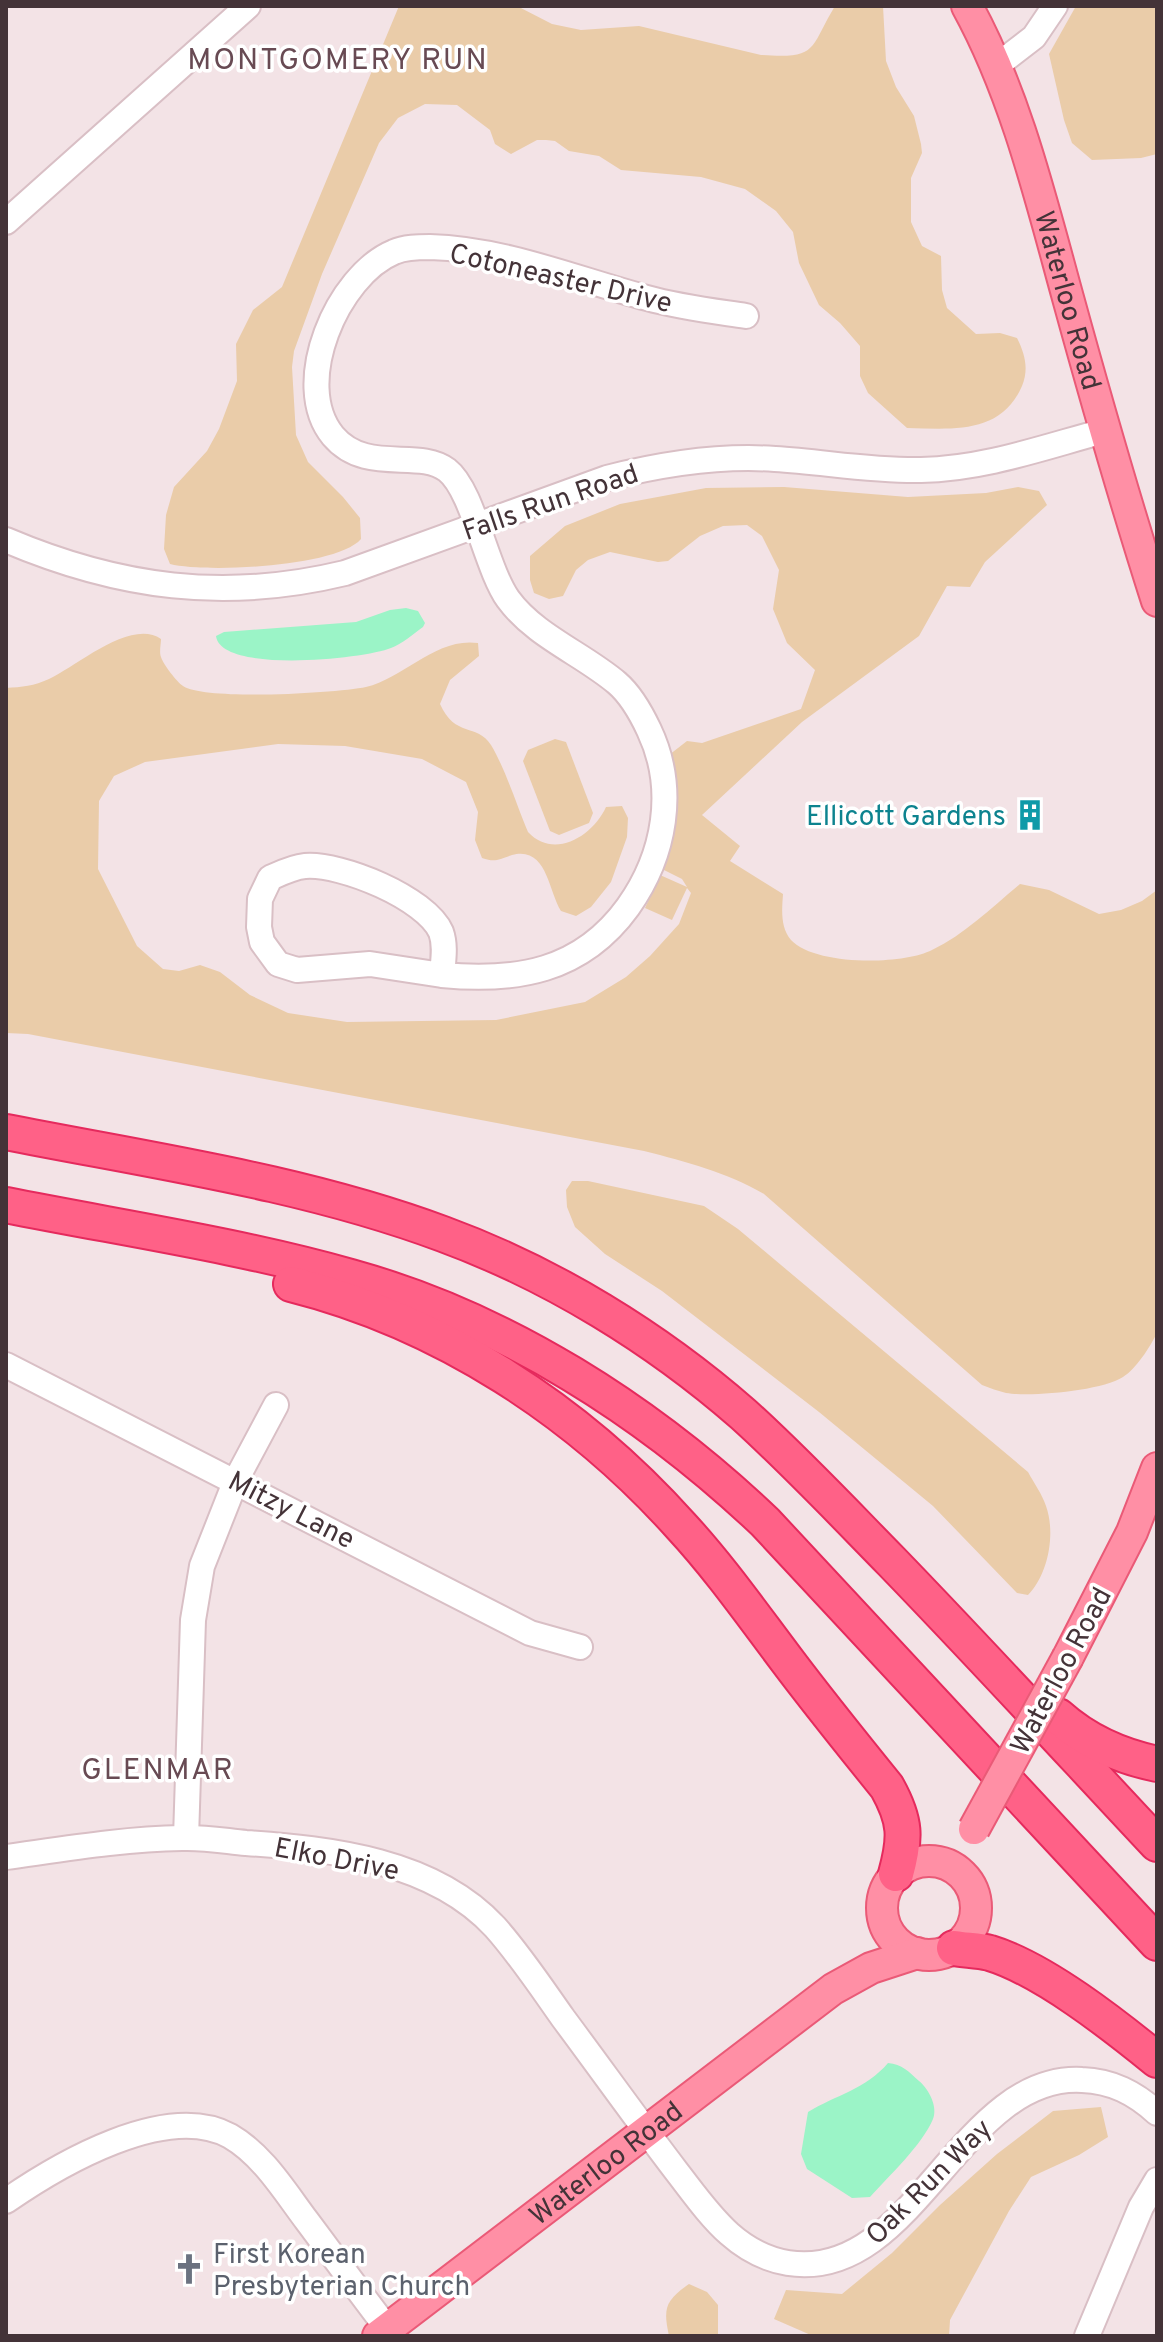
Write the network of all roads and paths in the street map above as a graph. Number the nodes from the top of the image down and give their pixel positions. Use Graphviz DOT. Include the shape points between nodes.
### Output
graph roads {
  1 [pos="248,6"];
  2 [pos="967,6"];
  3 [pos="1055,6"];
  4 [pos="995,67"];
  5 [pos="6,222"];
  6 [pos="746,316"];
  7 [pos="1104,431"];
  8 [pos="475,526"];
  9 [pos="6,540"];
  10 [pos="1157,601"];
  11 [pos="442,975"];
  12 [pos="6,1132"];
  13 [pos="6,1205"];
  14 [pos="6,1218"];
  15 [pos="6,1365"];
  16 [pos="276,1405"];
  17 [pos="1156,1472"];
  18 [pos="236,1480"];
  19 [pos="930,1601"];
  20 [pos="580,1647"];
  21 [pos="1157,1764"];
  22 [pos="186,1838"];
  23 [pos="1157,1844"];
  24 [pos="6,1857"];
  25 [pos="953,1868"];
  26 [pos="896,1874"];
  27 [pos="883,1914"];
  28 [pos="1157,1943"];
  29 [pos="954,1948"];
  30 [pos="917,1953"];
  31 [pos="833,1989"];
  32 [pos="1157,2060"];
  33 [pos="1157,2113"];
  34 [pos="645,2131"];
  35 [pos="1157,2180"];
  36 [pos="6,2201"];
  37 [pos="382,2332"];
  38 [pos="1087,2336"];
  1 -- 5 [label="street"];
  2 -- 4 [label="main road, Waterloo Road"];
  3 -- 4 [label="street" via="1034,37"];
  4 -- 7 [label="main road, Waterloo Road" via="1051,239"];
  6 -- 8 [label="street, Cotoneaster Drive" via="648,299 460,250 411,247 369,268 350,287 327,335 317,376 318,405 333,436 357,453 446,469 458,480"];
  7 -- 8 [label="street, Falls Run Road" via="1003,460 923,470 773,459 685,461 607,478"];
  7 -- 10 [label="main road, Waterloo Road"];
  8 -- 9 [label="street, Falls Run Road" via="306,583 218,590 107,575"];
  8 -- 11 [label="street" via="506,597 517,610 619,685 634,703 661,759 665,811 640,890 585,947 539,972 480,979"];
  11 -- 11 [label="street" via="441,933 418,906 360,875 337,869 303,866 270,878 260,899 259,927 262,942 278,964 297,970 370,964"];
  12 -- 19 [label="highway" via="366,1207 447,1235 540,1277 675,1360 742,1414"];
  13 -- 28 [label="highway" via="352,1277 433,1305 518,1345 645,1420 714,1473 765,1522"];
  14 -- 26 [label="highway" via="315,1290 394,1318 527,1390 582,1431 681,1525 887,1787 904,1827"];
  15 -- 18 [label="street, Mitzy Lane"];
  16 -- 18 [label="street"];
  17 -- 25 [label="main road, Waterloo Road, bridge" via="1126,1547"];
  18 -- 20 [label="street, Mitzy Lane" via="530,1633"];
  18 -- 22 [label="street" via="211,1537 197,1590"];
  19 -- 21 [label="highway" via="1071,1727 1095,1743"];
  19 -- 23 [label="highway"];
  22 -- 24 [label="street, Elko Drive"];
  22 -- 34 [label="street, Elko Drive" via="318,1851 377,1862 440,1885 493,1926"];
  25 -- 26 [label="main road" via="924,1861"];
  25 -- 29 [label="main road" via="971,1887 976,1908 972,1927"];
  26 -- 27 [label="main road" via="886,1888"];
  27 -- 30 [label="main road" via="892,1939"];
  27 -- 31 [label="main road, Waterloo Road" via="866,1952"];
  29 -- 30 [label="main road"];
  29 -- 32 [label="highway" via="1009,1960 1113,2025"];
  30 -- 31 [label="main road, Waterloo Road" via="871,1968"];
  31 -- 34 [label="main road, Waterloo Road"];
  33 -- 34 [label="street, Oak Run Way" via="1120,2087 1096,2080 1073,2079 1028,2091 1002,2107 864,2247 820,2263 791,2264 740,2245"];
  34 -- 37 [label="main road, Waterloo Road"];
  35 -- 38 [label="street"];
  36 -- 37 [label="street" via="57,2169 155,2128 205,2128 230,2136 271,2172"];
}
